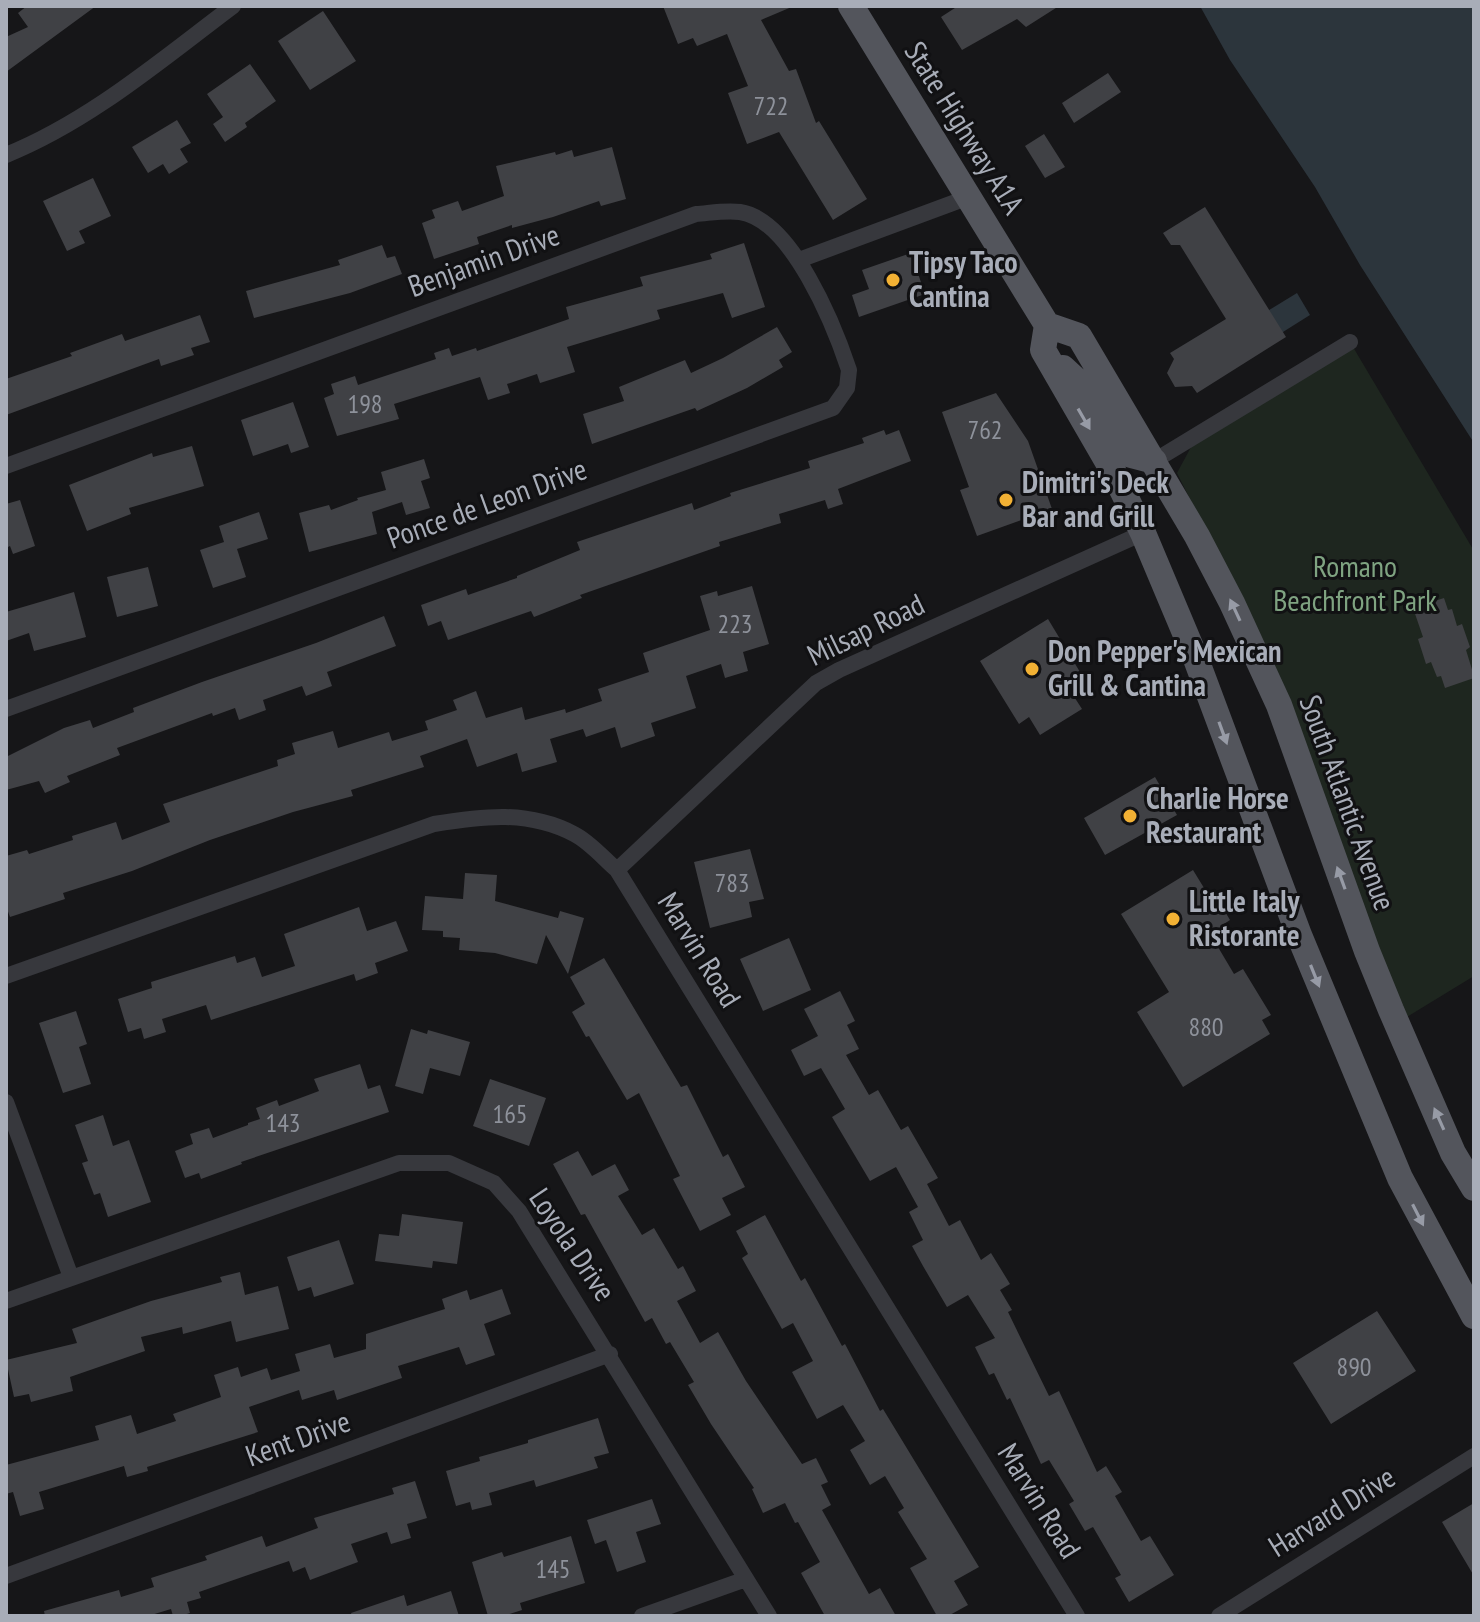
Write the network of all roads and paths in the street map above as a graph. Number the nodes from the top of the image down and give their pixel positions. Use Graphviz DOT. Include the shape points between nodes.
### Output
graph roads {
  1 [pos="233,6"];
  2 [pos="851,6"];
  3 [pos="6,155"];
  4 [pos="969,197"];
  5 [pos="799,260"];
  6 [pos="1045,337"];
  7 [pos="1350,342"];
  8 [pos="1154,461"];
  9 [pos="6,466"];
  10 [pos="1143,533"];
  11 [pos="6,709"];
  12 [pos="617,870"];
  13 [pos="6,976"];
  14 [pos="6,1102"];
  15 [pos="1474,1188"];
  16 [pos="71,1277"];
  17 [pos="6,1301"];
  18 [pos="1474,1316"];
  19 [pos="610,1354"];
  20 [pos="1474,1456"];
  21 [pos="6,1576"];
  22 [pos="746,1579"];
  23 [pos="642,1616"];
  24 [pos="769,1616"];
  25 [pos="1077,1616"];
  26 [pos="1219,1616"];
  1 -- 3 [label="street" via="105,102"];
  2 -- 4 [label="main road, State Highway A1A"];
  4 -- 5 [label="street"];
  4 -- 6 [label="main road, State Highway A1A"];
  5 -- 9 [label="street, Benjamin Drive" via="776,230 741,211 696,214"];
  5 -- 11 [label="street, Ponce de Leon Drive" via="849,370 847,388 833,408"];
  6 -- 8 [label="main road, South Atlantic Avenue" via="1079,336"];
  6 -- 10 [label="main road, one-way"];
  7 -- 8 [label="street"];
  15 -- 8 [label="main road, South Atlantic Avenue, one-way" via="1453,1153 1367,951 1279,705 1232,603"];
  10 -- 12 [label="street, Milsap Road" via="816,683"];
  10 -- 18 [label="main road, one-way" via="1304,949 1400,1178"];
  12 -- 13 [label="street, Marvin Road" via="576,835 532,818 486,815 434,824"];
  12 -- 25 [label="street, Marvin Road"];
  14 -- 16 [label="street"];
  16 -- 17 [label="street, Loyola Drive"];
  16 -- 19 [label="street, Loyola Drive" via="399,1163 449,1163 494,1183 519,1211"];
  19 -- 21 [label="street, Kent Drive"];
  19 -- 22 [label="street, Loyola Drive"];
  20 -- 26 [label="street, Harvard Drive"];
  22 -- 23 [label="street"];
  22 -- 24 [label="street, Loyola Drive"];
}
